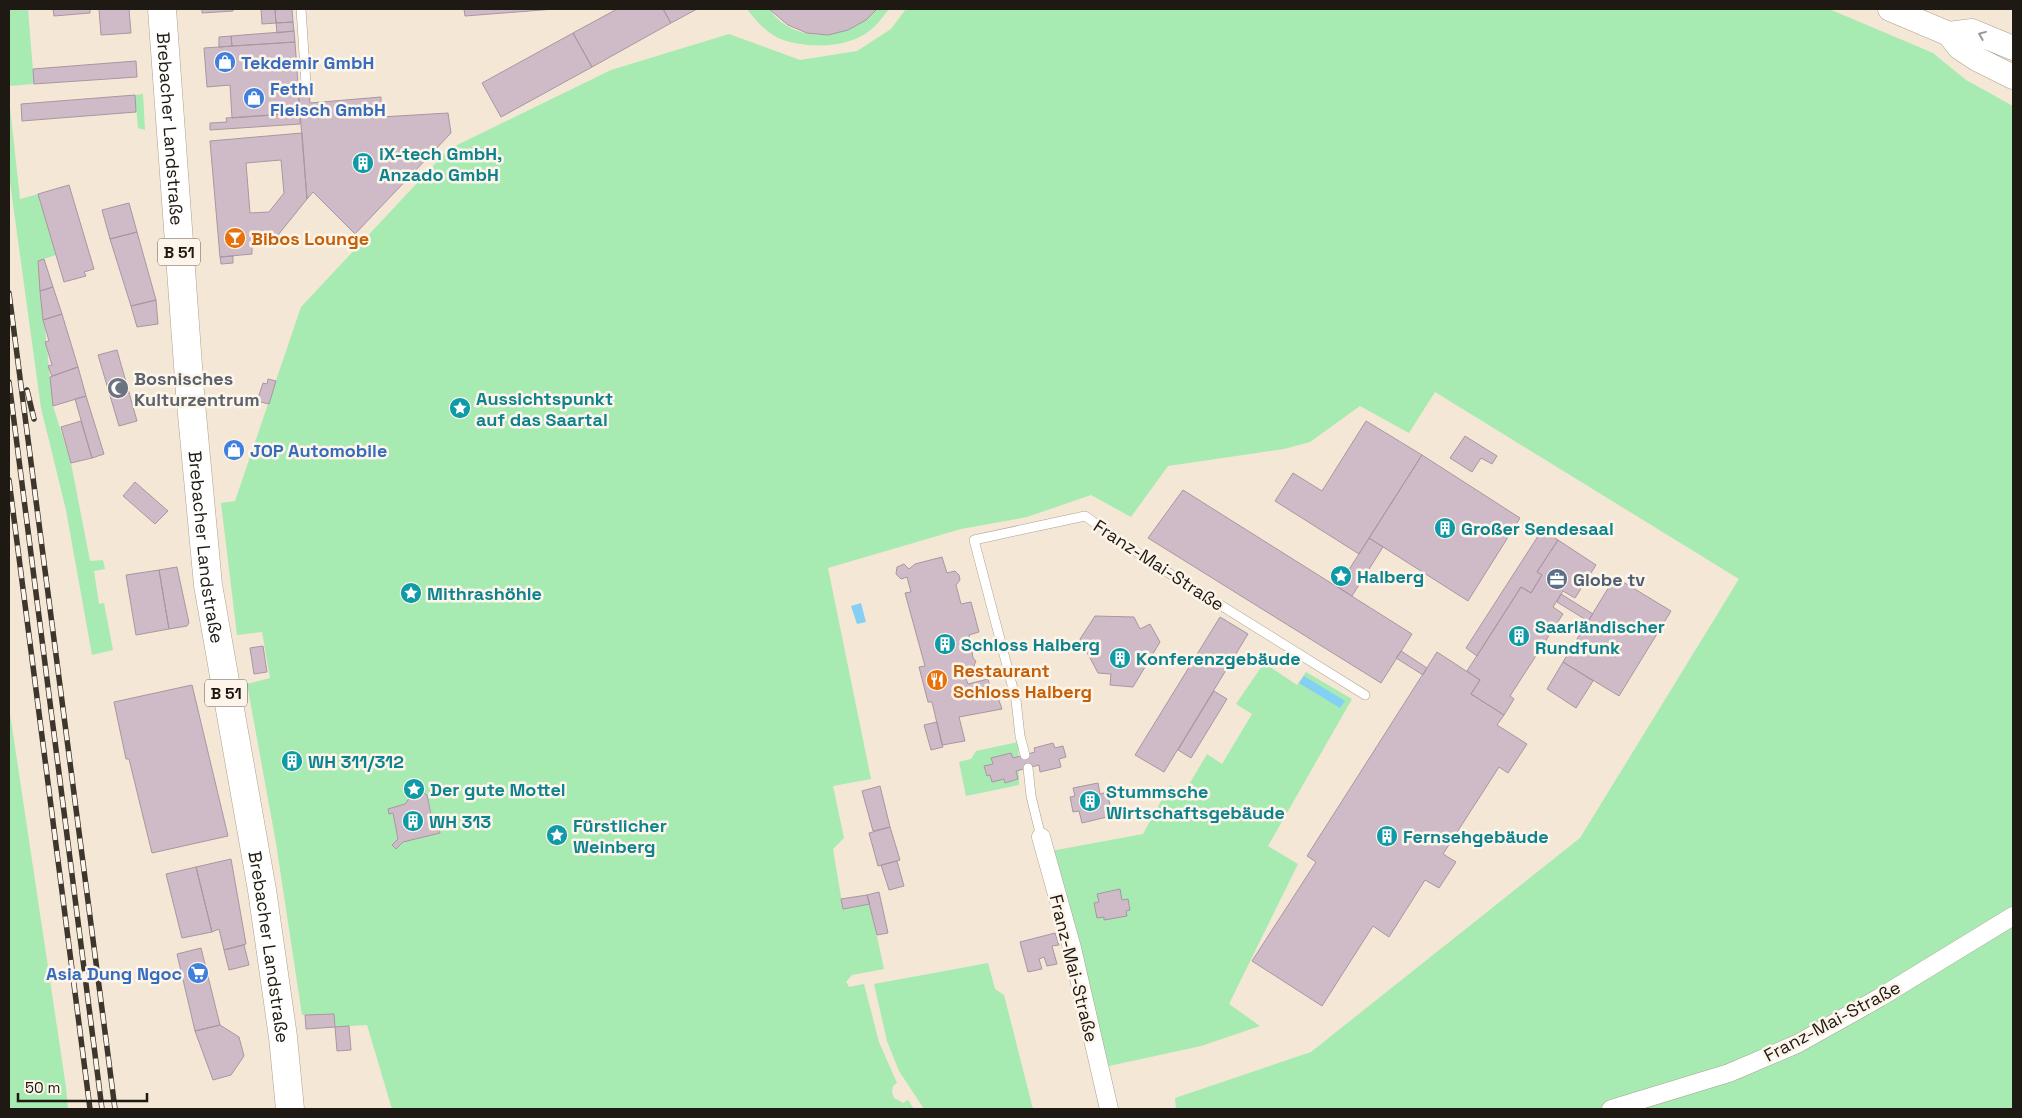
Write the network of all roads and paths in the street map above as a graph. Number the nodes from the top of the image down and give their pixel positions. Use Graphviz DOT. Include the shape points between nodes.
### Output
graph roads {
  1 [pos="162,9"];
  2 [pos="301,9"];
  3 [pos="1890,9"];
  4 [pos="1949,34"];
  5 [pos="2013,48"];
  6 [pos="2013,77"];
  7 [pos="306,84"];
  8 [pos="1365,695"];
  9 [pos="1025,755"];
  10 [pos="1028,768"];
  11 [pos="1041,837"];
  12 [pos="2013,916"];
  13 [pos="290,1109"];
  14 [pos="1109,1109"];
  15 [pos="1611,1109"];
  1 -- 13 [label="main road, Brebacher Landstraße / B 51" via="208,585 262,890"];
  2 -- 7 [label="lane"];
  3 -- 4 [label="main road"];
  5 -- 4 [label="main road, one-way" via="1972,31"];
  4 -- 6 [label="main road" via="1959,47"];
  8 -- 9 [label="lane, Franz-Mai-Straße" via="1148,560 1085,516 974,540 1016,700"];
  10 -- 11 [label="lane, Franz-Mai-Straße"];
  11 -- 14 [label="street, Franz-Mai-Straße" via="1072,948"];
  12 -- 15 [label="street, Franz-Mai-Straße" via="1888,993 1797,1044 1729,1072"];
}
